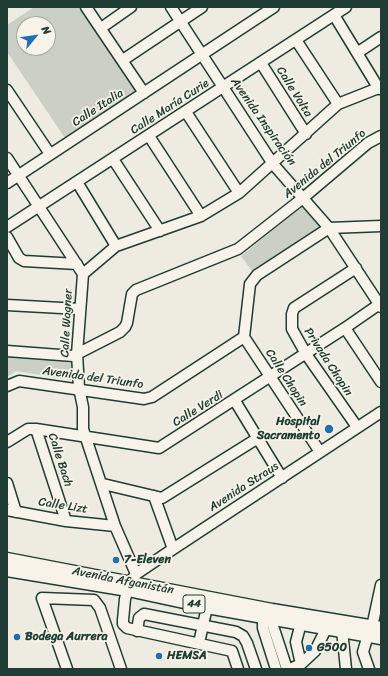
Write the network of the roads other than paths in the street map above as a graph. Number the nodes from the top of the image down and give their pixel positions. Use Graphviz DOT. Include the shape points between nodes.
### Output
graph roads {
  1 [pos="86,7"];
  2 [pos="131,7"];
  3 [pos="171,7"];
  4 [pos="202,7"];
  5 [pos="346,7"];
  6 [pos="271,8"];
  7 [pos="334,15"];
  8 [pos="180,21"];
  9 [pos="101,28"];
  10 [pos="381,37"];
  11 [pos="296,40"];
  12 [pos="356,52"];
  13 [pos="202,54"];
  14 [pos="123,60"];
  15 [pos="261,63"];
  16 [pos="223,88"];
  17 [pos="380,88"];
  18 [pos="7,90"];
  19 [pos="144,93"];
  20 [pos="338,104"];
  21 [pos="186,112"];
  22 [pos="306,134"];
  23 [pos="149,136"];
  24 [pos="381,136"];
  25 [pos="50,154"];
  26 [pos="7,158"];
  27 [pos="113,159"];
  28 [pos="273,164"];
  29 [pos="19,175"];
  30 [pos="7,182"];
  31 [pos="77,182"];
  32 [pos="239,193"];
  33 [pos="303,198"];
  34 [pos="39,206"];
  35 [pos="201,216"];
  36 [pos="381,226"];
  37 [pos="7,227"];
  38 [pos="329,228"];
  39 [pos="160,232"];
  40 [pos="7,237"];
  41 [pos="116,246"];
  42 [pos="77,264"];
  43 [pos="356,268"];
  44 [pos="83,274"];
  45 [pos="7,305"];
  46 [pos="380,305"];
  47 [pos="80,309"];
  48 [pos="345,328"];
  49 [pos="244,337"];
  50 [pos="7,350"];
  51 [pos="77,354"];
  52 [pos="306,354"];
  53 [pos="270,377"];
  54 [pos="381,382"];
  55 [pos="7,386"];
  56 [pos="79,388"];
  57 [pos="235,401"];
  58 [pos="381,412"];
  59 [pos="357,427"];
  60 [pos="36,429"];
  61 [pos="86,437"];
  62 [pos="258,438"];
  63 [pos="7,442"];
  64 [pos="320,452"];
  65 [pos="282,478"];
  66 [pos="7,483"];
  67 [pos="103,484"];
  68 [pos="154,496"];
  69 [pos="11,511"];
  70 [pos="66,521"];
  71 [pos="115,526"];
  72 [pos="173,549"];
  73 [pos="7,559"];
  74 [pos="7,570"];
  75 [pos="132,582"];
  76 [pos="97,585"];
  77 [pos="381,585"];
  78 [pos="94,600"];
  79 [pos="207,607"];
  80 [pos="267,613"];
  81 [pos="301,623"];
  82 [pos="202,626"];
  83 [pos="327,627"];
  84 [pos="342,630"];
  85 [pos="374,630"];
  86 [pos="137,631"];
  87 [pos="381,638"];
  88 [pos="199,643"];
  89 [pos="232,651"];
  90 [pos="250,654"];
  91 [pos="301,664"];
  92 [pos="67,669"];
  93 [pos="121,669"];
  94 [pos="238,669"];
  95 [pos="256,669"];
  96 [pos="276,669"];
  97 [pos="288,669"];
  98 [pos="346,669"];
  99 [pos="369,669"];
  1 -- 9 [label="street"];
  2 -- 9 [label="street"];
  3 -- 8 [label="street, Avenida Inspiración"];
  4 -- 8 [label="street"];
  5 -- 7 [label="street, Calle María Curie"];
  6 -- 13 [label="street, Calle Italia"];
  7 -- 11 [label="street, Calle María Curie"];
  7 -- 12 [label="street"];
  8 -- 13 [label="street, Avenida Inspiración"];
  8 -- 14 [label="street"];
  9 -- 14 [label="street"];
  10 -- 12 [label="street"];
  11 -- 15 [label="street, Calle María Curie"];
  11 -- 20 [label="street"];
  12 -- 17 [label="street"];
  13 -- 16 [label="street, Avenida Inspiración"];
  13 -- 19 [label="street, Calle Italia"];
  14 -- 19 [label="street"];
  15 -- 16 [label="street, Calle María Curie"];
  15 -- 22 [label="street, Calle Volta"];
  16 -- 21 [label="street, Calle María Curie"];
  16 -- 28 [label="street, Avenida Inspiración"];
  17 -- 20 [label="street"];
  18 -- 25 [label="street"];
  19 -- 25 [label="street, Calle Italia"];
  20 -- 22 [label="street"];
  21 -- 23 [label="street, Calle María Curie"];
  21 -- 32 [label="street"];
  22 -- 28 [label="street"];
  23 -- 27 [label="street, Calle María Curie"];
  23 -- 35 [label="street"];
  24 -- 33 [label="street, Avenida del Triunfo" via="368,143"];
  25 -- 29 [label="street, Calle Italia"];
  26 -- 29 [label="street, Calle Wagner"];
  27 -- 31 [label="street, Calle María Curie"];
  27 -- 39 [label="street"];
  28 -- 32 [label="street"];
  28 -- 33 [label="street, Avenida Inspiración"];
  29 -- 30 [label="street, Calle Italia"];
  29 -- 34 [label="street, Calle Wagner"];
  31 -- 34 [label="street, Calle María Curie"];
  31 -- 41 [label="street"];
  32 -- 35 [label="street"];
  33 -- 38 [label="street, Avenida Inspiración"];
  33 -- 51 [label="street, Avenida del Triunfo" via="238,249 136,290 132,294 126,328"];
  34 -- 37 [label="street, Calle María Curie"];
  34 -- 42 [label="street, Calle Wagner"];
  35 -- 39 [label="street"];
  36 -- 38 [label="street"];
  38 -- 43 [label="street, Avenida Inspiración"];
  38 -- 49 [label="street" via="253,279 250,284"];
  39 -- 41 [label="street"];
  40 -- 42 [label="street" via="19,258 24,261"];
  41 -- 44 [label="street"];
  42 -- 44 [label="street, Calle Wagner"];
  43 -- 46 [label="street, Avenida Inspiración"];
  43 -- 52 [label="street, Privada Chopin" via="293,311 292,329"];
  44 -- 47 [label="street, Calle Wagner"];
  45 -- 47 [label="street"];
  46 -- 48 [label="street, Calle Verdi"];
  47 -- 51 [label="street, Calle Wagner"];
  48 -- 52 [label="street, Calle Verdi"];
  48 -- 54 [label="street"];
  49 -- 53 [label="street, Calle Chopin"];
  49 -- 56 [label="street, Avenida del Triunfo" via="148,398"];
  50 -- 51 [label="street, Avenida del Triunfo" via="73,356"];
  51 -- 56 [label="street, Calle Wagner"];
  52 -- 53 [label="street, Calle Verdi"];
  52 -- 59 [label="street, Privada Chopin"];
  53 -- 57 [label="street, Calle Verdi"];
  53 -- 64 [label="street, Calle Chopin"];
  55 -- 56 [label="street, Avenida del Triunfo" via="20,381"];
  56 -- 61 [label="street, Calle Wagner"];
  57 -- 61 [label="street, Calle Verdi" via="159,448"];
  57 -- 62 [label="street"];
  58 -- 59 [label="street, Avenida Straus"];
  59 -- 64 [label="street, Avenida Straus"];
  60 -- 61 [label="street, Calle Verdi"];
  60 -- 63 [label="street, Calle Verdi" via="28,429"];
  60 -- 70 [label="street, Calle Bach"];
  61 -- 67 [label="street, Calle Wagner"];
  62 -- 65 [label="street"];
  62 -- 68 [label="street" via="162,498"];
  64 -- 65 [label="street, Avenida Straus"];
  65 -- 72 [label="street, Avenida Straus"];
  66 -- 69 [label="street"];
  67 -- 68 [label="street"];
  67 -- 71 [label="street, Calle Wagner"];
  68 -- 72 [label="street"];
  69 -- 70 [label="street, Calle Lizt"];
  70 -- 71 [label="street, Calle Lizt"];
  71 -- 75 [label="street, Calle Wagner"];
  72 -- 75 [label="street, Avenida Straus"];
  73 -- 75 [label="main road, Avenida Afganistán / 44"];
  74 -- 76 [label="main road, Avenida Afganistán / 44"];
  75 -- 76 [label="main road, Avenida Afganistán / 44"];
  75 -- 79 [label="main road, Avenida Afganistán / 44"];
  75 -- 80 [label="main road, Avenida Afganistán / 44"];
  75 -- 86 [label="street" via="125,599 123,624 126,628"];
  76 -- 78 [label="street"];
  77 -- 85 [label="street"];
  78 -- 92 [label="street" via="42,598"];
  78 -- 93 [label="street" via="100,608"];
  79 -- 80 [label="main road, Avenida Afganistán / 44"];
  79 -- 82 [label="street"];
  80 -- 81 [label="main road, Avenida Afganistán / 44"];
  80 -- 85 [label="main road, Avenida Afganistán / 44"];
  80 -- 96 [label="street" via="263,628"];
  80 -- 97 [label="street"];
  81 -- 83 [label="main road, Avenida Afganistán / 44"];
  81 -- 91 [label="street" via="296,642"];
  82 -- 86 [label="street" via="144,614 139,618"];
  82 -- 88 [label="street"];
  82 -- 90 [label="street" via="236,632 243,636"];
  83 -- 84 [label="main road, Avenida Afganistán / 44"];
  83 -- 91 [label="street" via="315,650"];
  84 -- 85 [label="main road, Avenida Afganistán / 44"];
  84 -- 98 [label="street"];
  85 -- 87 [label="main road, Avenida Afganistán / 44"];
  85 -- 99 [label="street" via="363,652"];
  86 -- 88 [label="street"];
  88 -- 89 [label="street"];
  89 -- 90 [label="street"];
  89 -- 94 [label="street"];
  90 -- 95 [label="street"];
  91 -- 97 [label="street"];
}
